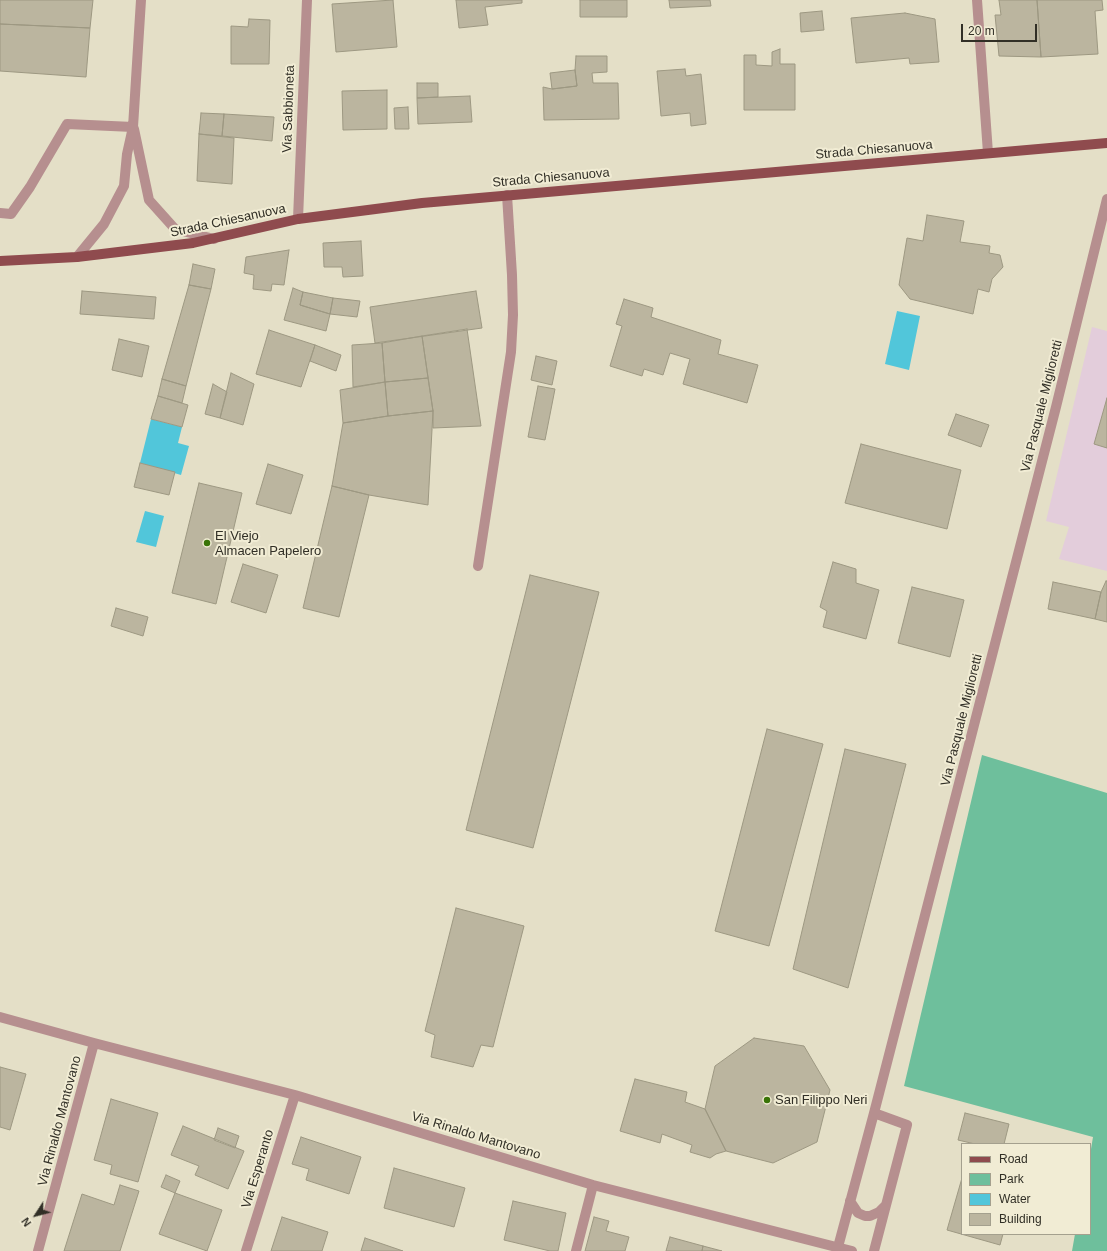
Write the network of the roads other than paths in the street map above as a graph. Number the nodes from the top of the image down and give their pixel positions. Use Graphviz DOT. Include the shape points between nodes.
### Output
graph roads {
  1 [pos="141,0"];
  2 [pos="307,0"];
  3 [pos="976,0"];
  4 [pos="133,127"];
  5 [pos="1107,143"];
  6 [pos="988,153"];
  7 [pos="507,195"];
  8 [pos="1107,199"];
  9 [pos="0,213"];
  10 [pos="298,219"];
  11 [pos="214,239"];
  12 [pos="77,257"];
  13 [pos="0,261"];
  14 [pos="478,566"];
  15 [pos="0,1017"];
  16 [pos="94,1044"];
  17 [pos="295,1095"];
  18 [pos="874,1113"];
  19 [pos="593,1185"];
  20 [pos="850,1202"];
  21 [pos="886,1205"];
  22 [pos="838,1247"];
  23 [pos="38,1251"];
  24 [pos="246,1251"];
  25 [pos="576,1251"];
  26 [pos="852,1251"];
  27 [pos="874,1251"];
  1 -- 4 [label="street"];
  2 -- 10 [label="street, Via Sabbioneta"];
  3 -- 6 [label="street"];
  4 -- 9 [label="street" via="68,124 11,214"];
  4 -- 11 [label="street" via="149,200 175,228"];
  4 -- 12 [label="street" via="124,186 104,224"];
  5 -- 6 [label="main road, Strada Chiesanuova"];
  6 -- 7 [label="main road, Strada Chiesanuova"];
  7 -- 10 [label="main road, Strada Chiesanuova"];
  7 -- 14 [label="street" via="513,314 511,352"];
  8 -- 18 [label="street, Via Pasquale Miglioretti"];
  10 -- 11 [label="main road, Strada Chiesanuova"];
  11 -- 12 [label="main road, Strada Chiesanuova" via="194,244"];
  12 -- 13 [label="main road, Strada Chiesanuova"];
  15 -- 16 [label="street, Via Rinaldo Mantovano"];
  16 -- 17 [label="street, Via Rinaldo Mantovano"];
  16 -- 23 [label="street, Via Rinaldo Mantovano"];
  17 -- 19 [label="street, Via Rinaldo Mantovano"];
  17 -- 24 [label="street, Via Esperanto"];
  18 -- 20 [label="street, Via Pasquale Miglioretti"];
  18 -- 21 [label="street" via="907,1125"];
  19 -- 22 [label="street, Via Rinaldo Mantovano"];
  19 -- 25 [label="street"];
  20 -- 21 [label="street" via="858,1213 865,1216 878,1212"];
  20 -- 22 [label="street, Via Pasquale Miglioretti"];
  21 -- 27 [label="street"];
  22 -- 26 [label="street, Via Rinaldo Mantovano"];
}
